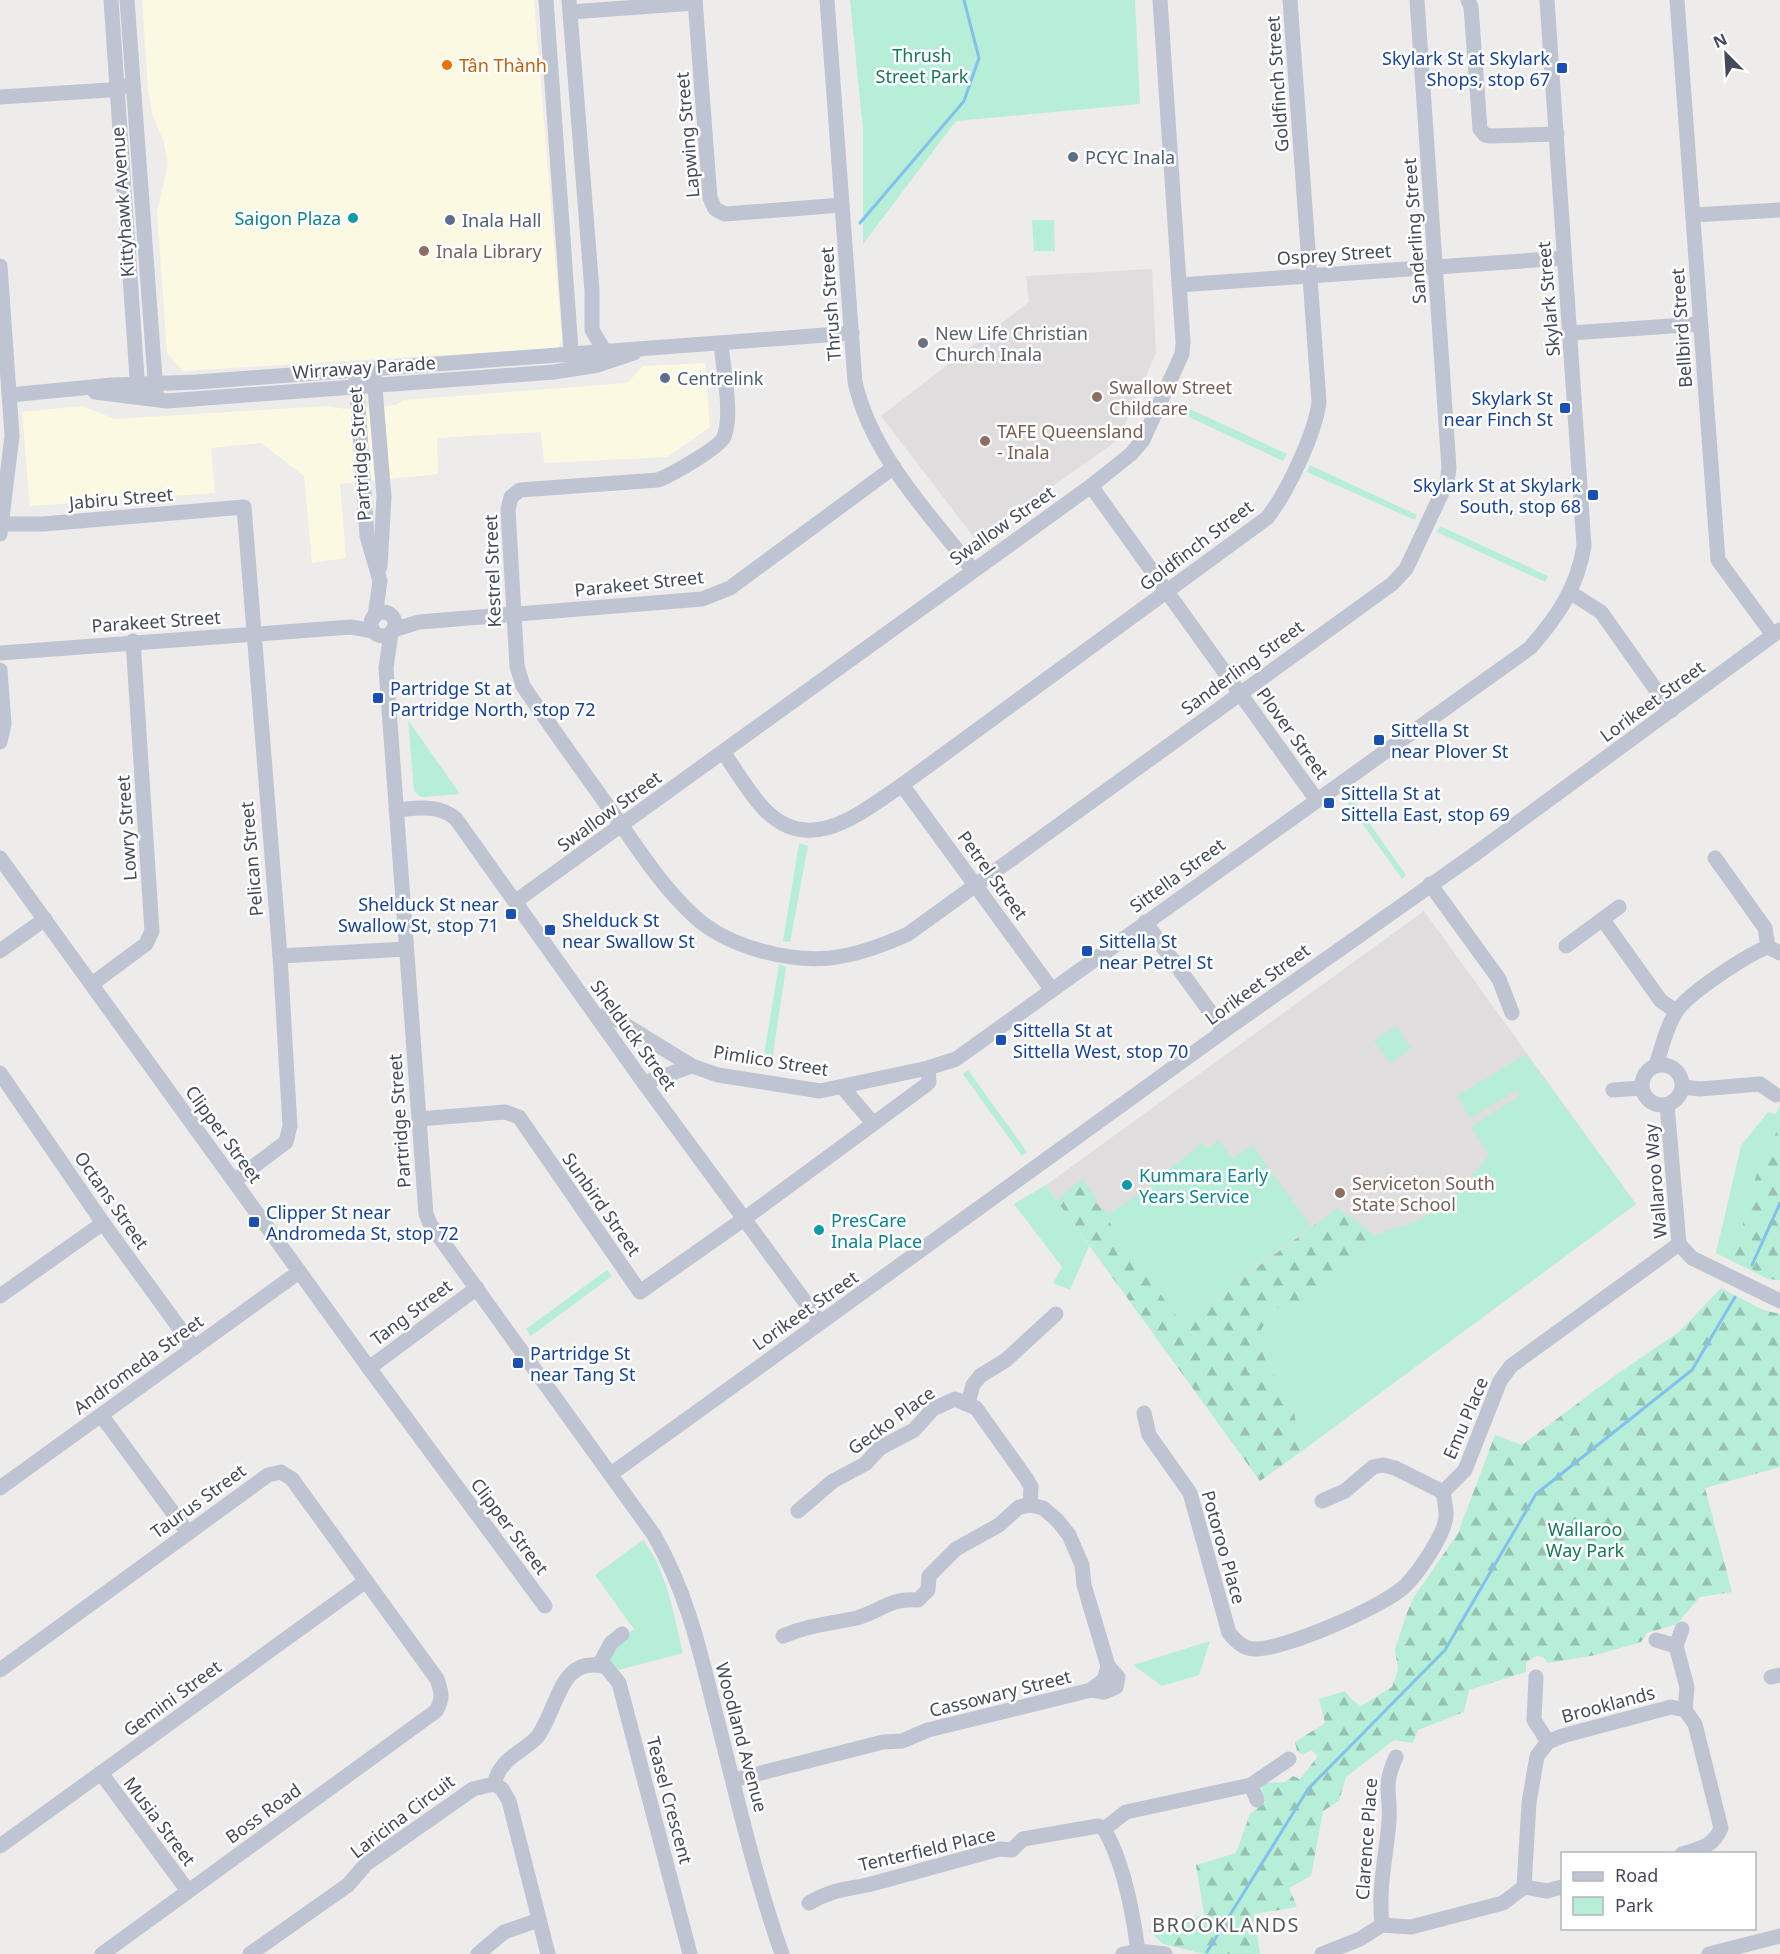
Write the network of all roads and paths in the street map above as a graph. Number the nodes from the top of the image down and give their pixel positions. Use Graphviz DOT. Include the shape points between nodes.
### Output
graph roads {
  1 [pos="111,0"];
  2 [pos="128,0"];
  3 [pos="546,0"];
  4 [pos="827,0"];
  5 [pos="1160,0"];
  6 [pos="1290,0"];
  7 [pos="1417,0"];
  8 [pos="1468,0"];
  9 [pos="1547,0"];
  10 [pos="1677,0"];
  11 [pos="695,2"];
  12 [pos="570,6"];
  13 [pos="133,84"];
  14 [pos="117,88"];
  15 [pos="0,97"];
  16 [pos="1557,134"];
  17 [pos="842,205"];
  18 [pos="1780,210"];
  19 [pos="1693,215"];
  20 [pos="1564,258"];
  21 [pos="0,266"];
  22 [pos="1436,267"];
  23 [pos="1310,274"];
  24 [pos="0,275"];
  25 [pos="1179,285"];
  26 [pos="592,291"];
  27 [pos="568,311"];
  28 [pos="1700,324"];
  29 [pos="852,333"];
  30 [pos="1571,333"];
  31 [pos="721,344"];
  32 [pos="604,350"];
  33 [pos="642,350"];
  34 [pos="572,354"];
  35 [pos="373,369"];
  36 [pos="572,370"];
  37 [pos="356,371"];
  38 [pos="156,384"];
  39 [pos="375,386"];
  40 [pos="356,387"];
  41 [pos="138,391"];
  42 [pos="10,395"];
  43 [pos="156,400"];
  44 [pos="894,467"];
  45 [pos="1091,486"];
  46 [pos="244,507"];
  47 [pos="1,529"];
  48 [pos="972,569"];
  49 [pos="379,580"];
  50 [pos="1166,592"];
  51 [pos="1571,593"];
  52 [pos="512,615"];
  53 [pos="383,624"];
  54 [pos="1777,633"];
  55 [pos="253,634"];
  56 [pos="133,641"];
  57 [pos="0,652"];
  58 [pos="0,670"];
  59 [pos="1240,693"];
  60 [pos="1671,711"];
  61 [pos="0,742"];
  62 [pos="723,752"];
  63 [pos="902,785"];
  64 [pos="1316,799"];
  65 [pos="396,810"];
  66 [pos="622,826"];
  67 [pos="0,858"];
  68 [pos="1715,858"];
  69 [pos="1430,884"];
  70 [pos="977,885"];
  71 [pos="516,901"];
  72 [pos="1619,907"];
  73 [pos="45,919"];
  74 [pos="1604,920"];
  75 [pos="1145,922"];
  76 [pos="1566,946"];
  77 [pos="406,949"];
  78 [pos="1774,950"];
  79 [pos="0,951"];
  80 [pos="280,956"];
  81 [pos="92,984"];
  82 [pos="1052,990"];
  83 [pos="1676,1011"];
  84 [pos="1512,1013"];
  85 [pos="599,1019"];
  86 [pos="1224,1031"];
  87 [pos="1656,1065"];
  88 [pos="692,1066"];
  89 [pos="928,1068"];
  90 [pos="1,1076"];
  91 [pos="644,1083"];
  92 [pos="1683,1087"];
  93 [pos="843,1088"];
  94 [pos="1642,1088"];
  95 [pos="1613,1090"];
  96 [pos="1776,1095"];
  97 [pos="1667,1105"];
  98 [pos="419,1119"];
  99 [pos="872,1122"];
  100 [pos="234,1181"];
  101 [pos="744,1219"];
  102 [pos="103,1223"];
  103 [pos="1680,1244"];
  104 [pos="299,1272"];
  105 [pos="477,1288"];
  106 [pos="0,1296"];
  107 [pos="1780,1301"];
  108 [pos="1056,1314"];
  109 [pos="820,1322"];
  110 [pos="194,1348"];
  111 [pos="369,1368"];
  112 [pos="968,1403"];
  113 [pos="1144,1413"];
  114 [pos="101,1415"];
  115 [pos="611,1474"];
  116 [pos="0,1488"];
  117 [pos="1443,1492"];
  118 [pos="1322,1502"];
  119 [pos="1030,1505"];
  120 [pos="798,1511"];
  121 [pos="188,1533"];
  122 [pos="654,1535"];
  123 [pos="366,1581"];
  124 [pos="545,1606"];
  125 [pos="1682,1629"];
  126 [pos="622,1634"];
  127 [pos="783,1636"];
  128 [pos="1656,1640"];
  129 [pos="1676,1646"];
  130 [pos="599,1665"];
  131 [pos="0,1670"];
  132 [pos="1536,1677"];
  133 [pos="442,1700"];
  134 [pos="1685,1710"];
  135 [pos="1548,1742"];
  136 [pos="1396,1757"];
  137 [pos="1289,1759"];
  138 [pos="101,1773"];
  139 [pos="733,1780"];
  140 [pos="494,1784"];
  141 [pos="1251,1785"];
  142 [pos="1257,1800"];
  143 [pos="1104,1829"];
  144 [pos="0,1846"];
  145 [pos="1689,1852"];
  146 [pos="1524,1887"];
  147 [pos="1561,1888"];
  148 [pos="188,1891"];
  149 [pos="809,1903"];
  150 [pos="539,1920"];
  151 [pos="1382,1925"];
  152 [pos="1780,1936"];
  153 [pos="1130,1952"];
  154 [pos="102,1954"];
  155 [pos="250,1954"];
  156 [pos="478,1954"];
  157 [pos="548,1954"];
  158 [pos="690,1954"];
  159 [pos="782,1954"];
  160 [pos="1165,1954"];
  161 [pos="1322,1954"];
  162 [pos="1709,1954"];
  1 -- 14 [label="street, Kittyhawk Avenue"];
  2 -- 13 [label="street, Kittyhawk Avenue"];
  3 -- 27 [label="street"];
  4 -- 17 [label="street, Thrush Street"];
  5 -- 25 [label="street, Swallow Street"];
  6 -- 23 [label="street, Goldfinch Street"];
  7 -- 22 [label="street, Sanderling Street"];
  8 -- 16 [label="street" via="1480,129 1491,136"];
  9 -- 16 [label="street, Skylark Street"];
  10 -- 19 [label="street, Bellbird Street"];
  11 -- 12 [label="street"];
  11 -- 17 [label="street, Lapwing Street" via="710,198 715,209 725,214"];
  12 -- 26 [label="street"];
  13 -- 14 [label="street"];
  13 -- 38 [label="street, Kittyhawk Avenue"];
  14 -- 15 [label="street"];
  14 -- 41 [label="street, Kittyhawk Avenue"];
  16 -- 20 [label="street, Skylark Street"];
  17 -- 29 [label="street, Thrush Street"];
  18 -- 19 [label="street"];
  19 -- 28 [label="street, Bellbird Street"];
  20 -- 22 [label="street, Osprey Street"];
  20 -- 30 [label="street, Skylark Street"];
  21 -- 24 [label="street"];
  22 -- 23 [label="street, Osprey Street"];
  22 -- 59 [label="street, Sanderling Street" via="1448,482 1406,569 1392,584"];
  23 -- 25 [label="street, Osprey Street"];
  23 -- 50 [label="street, Goldfinch Street" via="1317,419 1279,503 1267,518"];
  24 -- 42 [label="street"];
  25 -- 45 [label="street, Swallow Street" via="1182,354 1143,440"];
  26 -- 27 [label="street"];
  26 -- 32 [label="street" via="592,330"];
  27 -- 34 [label="street"];
  28 -- 30 [label="street"];
  28 -- 54 [label="street, Bellbird Street" via="1718,560"];
  29 -- 31 [label="street, Wirraway Parade"];
  29 -- 44 [label="street, Thrush Street" via="861,410"];
  30 -- 51 [label="street, Skylark Street" via="1584,546"];
  31 -- 33 [label="street, Wirraway Parade"];
  31 -- 52 [label="street, Kestrel Street" via="728,422 723,439 658,480 520,490 511,497 508,510"];
  32 -- 33 [label="street, Wirraway Parade"];
  32 -- 34 [label="street, Wirraway Parade"];
  33 -- 36 [label="street, Wirraway Parade"];
  34 -- 35 [label="street, Wirraway Parade"];
  34 -- 36 [label="street"];
  35 -- 37 [label="street, Wirraway Parade"];
  35 -- 39 [label="street, Partridge Street"];
  36 -- 39 [label="street, Wirraway Parade"];
  37 -- 38 [label="street, Wirraway Parade"];
  37 -- 40 [label="street, Partridge Street"];
  38 -- 41 [label="street, Wirraway Parade"];
  38 -- 43 [label="street, Kittyhawk Avenue"];
  39 -- 40 [label="street, Wirraway Parade"];
  39 -- 49 [label="street, Partridge Street" via="384,497"];
  40 -- 43 [label="street, Wirraway Parade"];
  40 -- 49 [label="street, Partridge Street" via="367,536"];
  41 -- 42 [label="street, Wirraway Parade"];
  41 -- 43 [label="street, Wirraway Parade"];
  42 -- 47 [label="street" via="12,436"];
  44 -- 48 [label="street, Thrush Street"];
  44 -- 52 [label="street, Parakeet Street" via="730,588 702,599"];
  45 -- 48 [label="street, Swallow Street"];
  45 -- 50 [label="street, Plover Street"];
  46 -- 47 [label="street, Jabiru Street"];
  46 -- 55 [label="street, Pelican Street"];
  48 -- 62 [label="street, Swallow Street"];
  49 -- 53 [label="street, Partridge Street"];
  50 -- 59 [label="street, Plover Street"];
  50 -- 63 [label="street, Goldfinch Street"];
  51 -- 60 [label="street" via="1601,612"];
  51 -- 64 [label="street, Sittella Street" via="1555,620 1530,648"];
  52 -- 53 [label="street, Parakeet Street"];
  52 -- 66 [label="street, Kestrel Street" via="523,686"];
  53 -- 55 [label="street, Parakeet Street"];
  53 -- 65 [label="street, Partridge Street"];
  54 -- 60 [label="street, Lorikeet Street"];
  55 -- 56 [label="street, Parakeet Street"];
  55 -- 80 [label="street, Pelican Street"];
  56 -- 57 [label="street, Parakeet Street"];
  56 -- 81 [label="street, Lowry Street" via="152,931 146,944"];
  58 -- 61 [label="street" via="4,723"];
  59 -- 64 [label="street, Plover Street"];
  59 -- 70 [label="street, Sanderling Street"];
  60 -- 69 [label="street, Lorikeet Street"];
  62 -- 63 [label="street, Goldfinch Street" via="764,809 805,831 830,829"];
  62 -- 66 [label="street, Swallow Street"];
  63 -- 70 [label="street, Petrel Street"];
  64 -- 75 [label="street, Sittella Street"];
  65 -- 71 [label="street, Shelduck Street" via="447,811"];
  65 -- 77 [label="street, Partridge Street"];
  66 -- 70 [label="street, Sanderling Street" via="675,898 695,918 751,949 812,958 887,944 908,934"];
  66 -- 71 [label="street, Swallow Street"];
  67 -- 73 [label="street, Clipper Street"];
  68 -- 78 [label="street" via="1765,928"];
  69 -- 84 [label="street" via="1499,979"];
  69 -- 86 [label="street, Lorikeet Street"];
  70 -- 82 [label="street, Petrel Street"];
  71 -- 85 [label="street, Shelduck Street"];
  72 -- 74 [label="street"];
  73 -- 79 [label="street"];
  73 -- 81 [label="street, Clipper Street"];
  74 -- 76 [label="street"];
  74 -- 83 [label="street" via="1661,1000"];
  75 -- 82 [label="street, Sittella Street"];
  75 -- 86 [label="street"];
  77 -- 80 [label="street"];
  77 -- 98 [label="street, Partridge Street"];
  78 -- 83 [label="street" via="1752,952"];
  80 -- 100 [label="street, Pelican Street" via="289,1135 286,1142"];
  81 -- 100 [label="street, Clipper Street"];
  82 -- 89 [label="street, Sittella Street" via="960,1057"];
  83 -- 87 [label="street"];
  85 -- 88 [label="street, Pimlico Street" via="605,1015 614,1018"];
  85 -- 91 [label="street, Shelduck Street"];
  86 -- 109 [label="street, Lorikeet Street"];
  87 -- 92 [label="street" via="1676,1069"];
  87 -- 94 [label="street" via="1646,1072"];
  88 -- 91 [label="street, Pimlico Street"];
  88 -- 93 [label="street, Pimlico Street" via="718,1075 820,1091"];
  89 -- 93 [label="street, Pimlico Street"];
  89 -- 99 [label="street" via="929,1082"];
  90 -- 102 [label="street, Octans Street"];
  91 -- 101 [label="street, Shelduck Street"];
  92 -- 96 [label="street" via="1760,1084"];
  92 -- 97 [label="street" via="1678,1099"];
  93 -- 99 [label="street, Pimlico Street"];
  94 -- 95 [label="street"];
  94 -- 97 [label="street" via="1649,1101"];
  97 -- 103 [label="street, Wallaroo Way"];
  98 -- 101 [label="street, Sunbird Street" via="505,1112 519,1117 640,1297"];
  98 -- 105 [label="street, Partridge Street" via="426,1214"];
  99 -- 101 [label="street"];
  100 -- 104 [label="street, Clipper Street"];
  101 -- 109 [label="street, Shelduck Street"];
  102 -- 106 [label="street"];
  102 -- 110 [label="street, Octans Street"];
  103 -- 107 [label="street, Wallaroo Way" via="1692,1258"];
  103 -- 117 [label="street, Emu Place" via="1511,1366 1500,1382 1465,1470"];
  104 -- 110 [label="street, Andromeda Street"];
  104 -- 111 [label="street, Clipper Street"];
  105 -- 111 [label="street, Tang Street"];
  105 -- 115 [label="street, Partridge Street"];
  108 -- 112 [label="street" via="1006,1360 980,1376 972,1385"];
  109 -- 115 [label="street, Lorikeet Street"];
  110 -- 114 [label="street, Andromeda Street"];
  111 -- 124 [label="street, Clipper Street"];
  112 -- 119 [label="street" via="976,1408 1031,1486"];
  112 -- 120 [label="street, Gecko Place" via="955,1399 933,1409 914,1430 880,1448 865,1464 833,1481"];
  113 -- 117 [label="street, Potoroo Place" via="1149,1435 1190,1493 1229,1633 1239,1645 1254,1649 1271,1648 1358,1616 1406,1586 1444,1528 1447,1516"];
  114 -- 116 [label="street, Andromeda Street"];
  114 -- 121 [label="street"];
  115 -- 122 [label="street, Partridge Street"];
  117 -- 118 [label="street" via="1383,1465 1373,1467 1345,1491"];
  119 -- 127 [label="street" via="1019,1507 999,1525 956,1549 929,1576 928,1590 918,1600 902,1599 853,1619 806,1626"];
  119 -- 139 [label="street, Cassowary Street" via="1042,1508 1057,1520 1069,1535 1082,1565 1084,1585 1108,1666 1104,1680 1091,1690 928,1730 902,1741 883,1742"];
  121 -- 123 [label="street, Taurus Street" via="268,1475 281,1472 292,1479"];
  121 -- 131 [label="street, Taurus Street"];
  122 -- 139 [label="street, Woodland Avenue" via="690,1612"];
  123 -- 133 [label="street, Taurus Street" via="437,1680"];
  123 -- 138 [label="street, Gemini Street"];
  125 -- 129 [label="street"];
  126 -- 130 [label="street" via="611,1643"];
  128 -- 129 [label="street"];
  129 -- 134 [label="street" via="1688,1687"];
  130 -- 140 [label="street" via="575,1670 566,1679 538,1735 502,1766"];
  130 -- 158 [label="street, Teasel Crescent" via="613,1673 619,1683"];
  132 -- 135 [label="street" via="1534,1720"];
  133 -- 148 [label="street, Boss Road" via="436,1711"];
  134 -- 135 [label="street, Brooklands" via="1671,1707"];
  134 -- 145 [label="street" via="1695,1724 1721,1828 1717,1839"];
  135 -- 146 [label="street, Brooklands" via="1537,1756 1529,1803"];
  136 -- 151 [label="street, Clarence Place" via="1387,1777 1389,1822 1380,1887"];
  137 -- 141 [label="street"];
  138 -- 144 [label="street, Gemini Street"];
  138 -- 148 [label="street, Musia Street"];
  139 -- 159 [label="street, Woodland Avenue"];
  140 -- 150 [label="street" via="509,1801"];
  140 -- 155 [label="street, Laricina Circuit" via="473,1789 453,1802 366,1864 348,1885"];
  141 -- 142 [label="street"];
  141 -- 143 [label="street" via="1125,1812"];
  143 -- 149 [label="street, Tenterfield Place" via="1081,1827 1023,1839 1012,1850 1000,1849 847,1887"];
  143 -- 153 [label="street" via="1135,1927"];
  146 -- 147 [label="street" via="1547,1891"];
  146 -- 151 [label="street" via="1503,1903 1411,1927"];
  148 -- 154 [label="street, Boss Road"];
  150 -- 156 [label="street" via="504,1932"];
  150 -- 157 [label="street"];
  151 -- 161 [label="street" via="1360,1939"];
  152 -- 162 [label="street"];
  153 -- 160 [label="street"];
}
